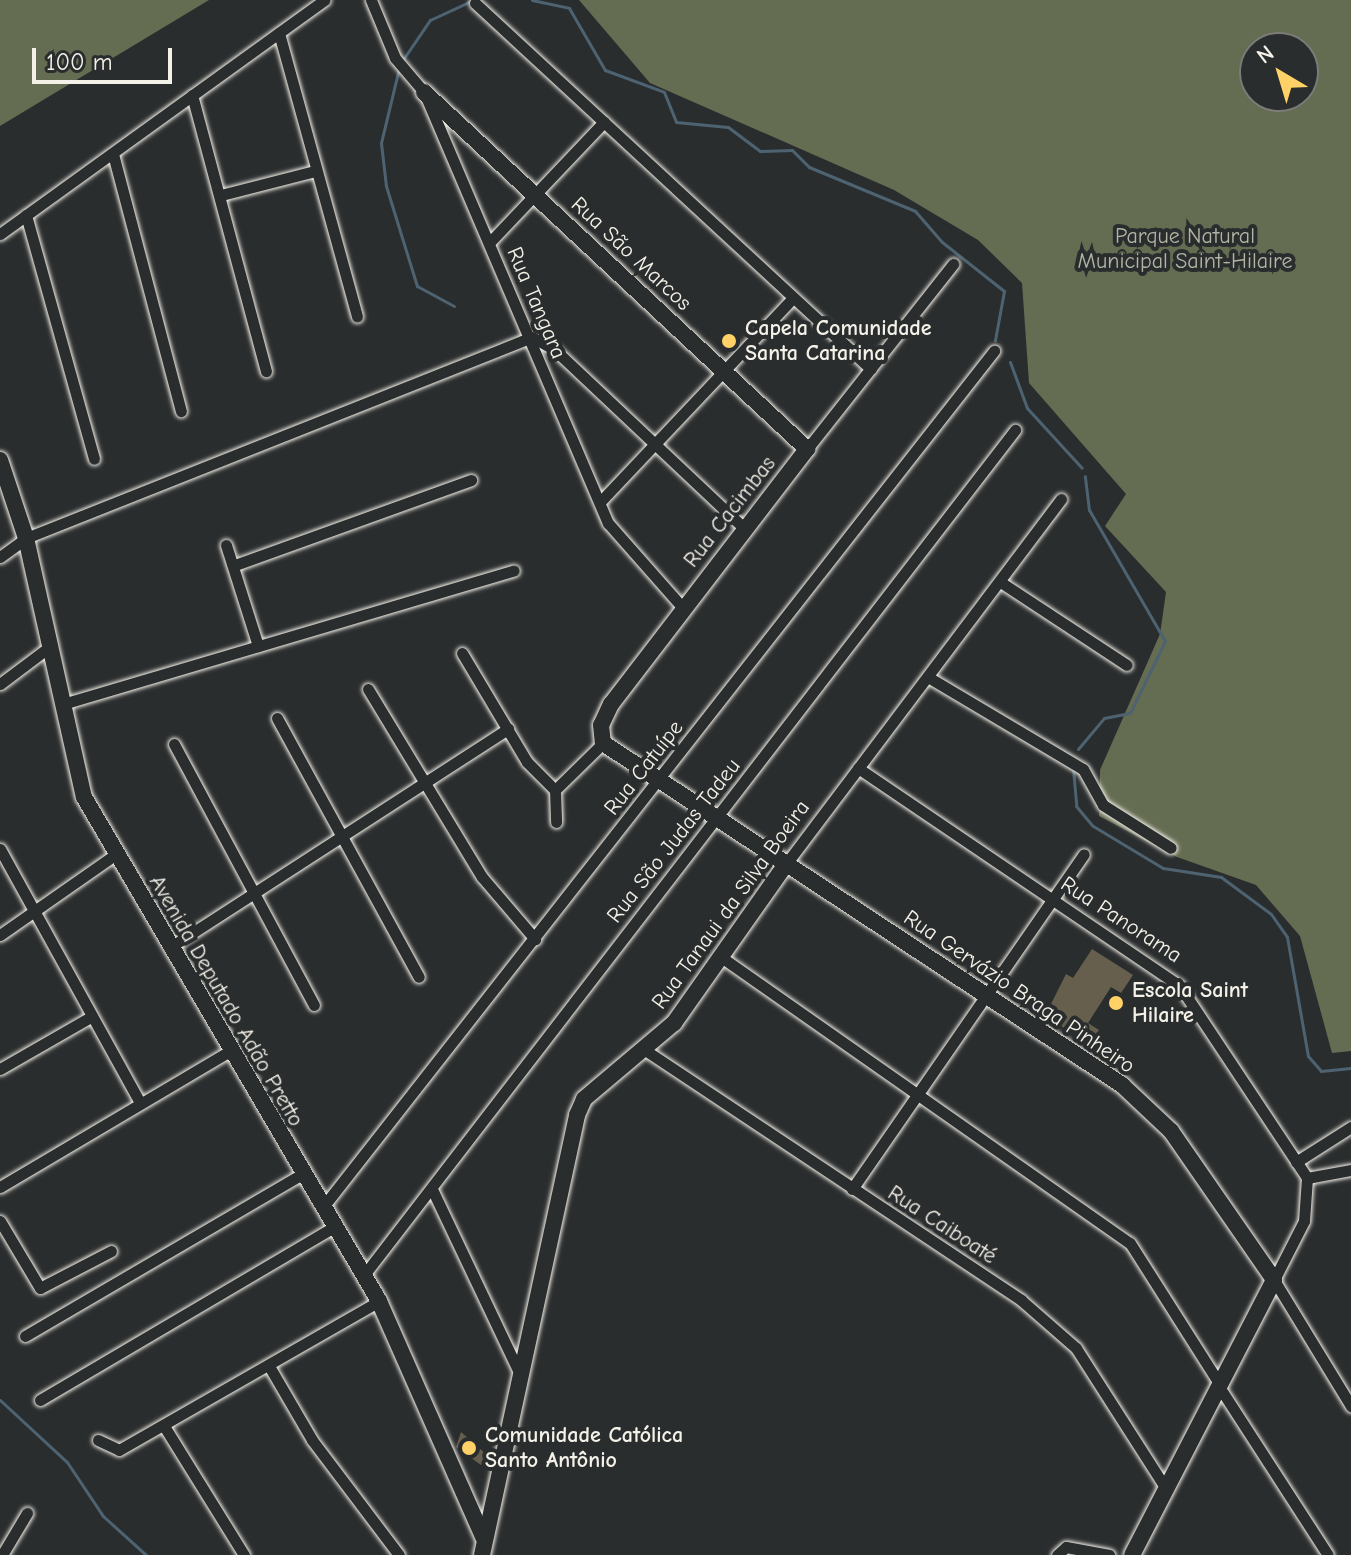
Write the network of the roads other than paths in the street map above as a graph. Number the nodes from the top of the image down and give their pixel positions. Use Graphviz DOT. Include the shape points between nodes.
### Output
graph roads {
  1 [pos="324,0"];
  2 [pos="371,0"];
  3 [pos="475,3"];
  4 [pos="279,33"];
  5 [pos="424,92"];
  6 [pos="192,95"];
  7 [pos="604,122"];
  8 [pos="113,154"];
  9 [pos="315,171"];
  10 [pos="221,195"];
  11 [pos="535,195"];
  12 [pos="26,215"];
  13 [pos="0,234"];
  14 [pos="489,243"];
  15 [pos="953,264"];
  16 [pos="792,299"];
  17 [pos="357,316"];
  18 [pos="532,337"];
  19 [pos="994,351"];
  20 [pos="871,369"];
  21 [pos="724,370"];
  22 [pos="266,371"];
  23 [pos="181,411"];
  24 [pos="1015,430"];
  25 [pos="654,444"];
  26 [pos="807,449"];
  27 [pos="94,459"];
  28 [pos="0,460"];
  29 [pos="471,480"];
  30 [pos="1061,499"];
  31 [pos="600,502"];
  32 [pos="745,529"];
  33 [pos="26,538"];
  34 [pos="226,545"];
  35 [pos="0,557"];
  36 [pos="235,565"];
  37 [pos="514,570"];
  38 [pos="1002,583"];
  39 [pos="683,608"];
  40 [pos="52,645"];
  41 [pos="258,646"];
  42 [pos="462,653"];
  43 [pos="1127,665"];
  44 [pos="928,677"];
  45 [pos="0,684"];
  46 [pos="368,689"];
  47 [pos="63,704"];
  48 [pos="277,718"];
  49 [pos="508,729"];
  50 [pos="603,743"];
  51 [pos="174,744"];
  52 [pos="858,768"];
  53 [pos="660,780"];
  54 [pos="424,784"];
  55 [pos="555,790"];
  56 [pos="717,818"];
  57 [pos="556,822"];
  58 [pos="341,837"];
  59 [pos="1171,848"];
  60 [pos="0,849"];
  61 [pos="116,854"];
  62 [pos="1084,854"];
  63 [pos="786,864"];
  64 [pos="254,890"];
  65 [pos="1054,903"];
  66 [pos="36,911"];
  67 [pos="0,935"];
  68 [pos="535,939"];
  69 [pos="169,948"];
  70 [pos="724,959"];
  71 [pos="419,977"];
  72 [pos="987,997"];
  73 [pos="314,1005"];
  74 [pos="92,1016"];
  75 [pos="645,1050"];
  76 [pos="228,1052"];
  77 [pos="0,1069"];
  78 [pos="921,1094"];
  79 [pos="140,1103"];
  80 [pos="1351,1127"];
  81 [pos="1296,1162"];
  82 [pos="1351,1170"];
  83 [pos="302,1174"];
  84 [pos="1307,1178"];
  85 [pos="0,1187"];
  86 [pos="432,1189"];
  87 [pos="852,1189"];
  88 [pos="323,1207"];
  89 [pos="0,1221"];
  90 [pos="334,1227"];
  91 [pos="111,1251"];
  92 [pos="364,1275"];
  93 [pos="1274,1280"];
  94 [pos="379,1301"];
  95 [pos="25,1336"];
  96 [pos="269,1366"];
  97 [pos="518,1370"];
  98 [pos="1218,1384"];
  99 [pos="40,1400"];
  100 [pos="1351,1406"];
  101 [pos="164,1426"];
  102 [pos="98,1440"];
  103 [pos="1165,1487"];
  104 [pos="27,1513"];
  105 [pos="483,1537"];
  106 [pos="2,1555"];
  107 [pos="244,1555"];
  108 [pos="399,1555"];
  109 [pos="482,1555"];
  110 [pos="1057,1555"];
  111 [pos="1109,1555"];
  112 [pos="1132,1555"];
  113 [pos="1328,1555"];
  1 -- 4 [label="street"];
  2 -- 5 [label="street, Rua Tangara" via="402,68"];
  3 -- 7 [label="street"];
  4 -- 6 [label="street"];
  4 -- 9 [label="street"];
  5 -- 11 [label="street, Rua São Marcos"];
  5 -- 14 [label="street, Rua Tangara"];
  6 -- 8 [label="street"];
  6 -- 10 [label="street"];
  7 -- 11 [label="street"];
  7 -- 16 [label="street"];
  8 -- 12 [label="street"];
  8 -- 23 [label="street"];
  9 -- 10 [label="street"];
  9 -- 17 [label="street"];
  10 -- 22 [label="street"];
  11 -- 14 [label="street"];
  11 -- 21 [label="street, Rua São Marcos"];
  12 -- 13 [label="street"];
  12 -- 27 [label="street"];
  14 -- 18 [label="street, Rua Tangara"];
  15 -- 20 [label="street, Rua Cacimbas"];
  16 -- 20 [label="street"];
  16 -- 21 [label="street"];
  18 -- 25 [label="street"];
  18 -- 31 [label="street, Rua Tangara"];
  18 -- 33 [label="street"];
  19 -- 53 [label="street, Rua Catuípe"];
  20 -- 26 [label="street, Rua Cacimbas"];
  21 -- 25 [label="street"];
  21 -- 26 [label="street, Rua São Marcos"];
  24 -- 56 [label="street, Rua São Judas Tadeu"];
  25 -- 31 [label="street"];
  25 -- 32 [label="street"];
  26 -- 32 [label="street, Rua Cacimbas"];
  28 -- 33 [label="street, Avenida Deputado Adão Pretto"];
  29 -- 36 [label="street"];
  30 -- 38 [label="street, Rua Tanaui da Silva Boeira"];
  31 -- 39 [label="street, Rua Tangara" via="626,550"];
  32 -- 39 [label="street, Rua Cacimbas"];
  33 -- 35 [label="street"];
  33 -- 40 [label="street, Avenida Deputado Adão Pretto"];
  34 -- 36 [label="street"];
  36 -- 41 [label="street"];
  37 -- 41 [label="street"];
  38 -- 43 [label="street"];
  38 -- 44 [label="street, Rua Tanaui da Silva Boeira"];
  39 -- 50 [label="street, Rua Cacimbas" via="611,704 601,725"];
  40 -- 45 [label="street"];
  40 -- 47 [label="street, Avenida Deputado Adão Pretto"];
  41 -- 47 [label="street"];
  42 -- 49 [label="street"];
  44 -- 52 [label="street, Rua Tanaui da Silva Boeira"];
  44 -- 59 [label="street" via="1083,769 1103,805"];
  46 -- 54 [label="street"];
  47 -- 61 [label="street, Avenida Deputado Adão Pretto" via="84,797"];
  48 -- 58 [label="street"];
  49 -- 54 [label="street"];
  49 -- 55 [label="street"];
  50 -- 53 [label="street, Rua Gervázio Braga Pinheiro"];
  50 -- 55 [label="street"];
  51 -- 64 [label="street"];
  52 -- 63 [label="street, Rua Tanaui da Silva Boeira"];
  52 -- 65 [label="street, Rua Panorama"];
  53 -- 56 [label="street, Rua Gervázio Braga Pinheiro"];
  53 -- 68 [label="street, Rua Catuípe"];
  54 -- 58 [label="street"];
  54 -- 68 [label="street" via="482,877"];
  55 -- 57 [label="street"];
  56 -- 63 [label="street, Rua Gervázio Braga Pinheiro"];
  56 -- 86 [label="street, Rua São Judas Tadeu"];
  58 -- 64 [label="street"];
  58 -- 71 [label="street"];
  60 -- 66 [label="street"];
  61 -- 66 [label="street"];
  61 -- 69 [label="street, Avenida Deputado Adão Pretto"];
  62 -- 65 [label="street"];
  63 -- 70 [label="street, Rua Tanaui da Silva Boeira"];
  63 -- 72 [label="street, Rua Gervázio Braga Pinheiro"];
  64 -- 69 [label="street"];
  64 -- 73 [label="street"];
  65 -- 72 [label="street"];
  65 -- 81 [label="street, Rua Panorama" via="1179,985"];
  66 -- 67 [label="street"];
  66 -- 74 [label="street"];
  68 -- 88 [label="street, Rua Catuípe"];
  69 -- 76 [label="street, Avenida Deputado Adão Pretto"];
  70 -- 75 [label="street, Rua Tanaui da Silva Boeira"];
  70 -- 78 [label="street"];
  72 -- 78 [label="street"];
  72 -- 93 [label="street, Rua Gervázio Braga Pinheiro" via="1122,1085 1171,1131"];
  74 -- 77 [label="street"];
  74 -- 79 [label="street"];
  75 -- 87 [label="street, Rua Caiboaté"];
  75 -- 97 [label="street, Rua Tanaui da Silva Boeira" via="584,1099 577,1115"];
  76 -- 79 [label="street"];
  76 -- 83 [label="street, Avenida Deputado Adão Pretto"];
  78 -- 87 [label="street"];
  78 -- 98 [label="street" via="1130,1243"];
  79 -- 85 [label="street"];
  80 -- 81 [label="street"];
  81 -- 84 [label="street, Rua Panorama"];
  82 -- 84 [label="street"];
  83 -- 88 [label="street, Avenida Deputado Adão Pretto"];
  83 -- 95 [label="street"];
  84 -- 93 [label="street" via="1304,1221"];
  86 -- 92 [label="street, Rua São Judas Tadeu"];
  86 -- 97 [label="street"];
  87 -- 103 [label="street, Rua Caiboaté" via="1021,1300 1076,1348"];
  88 -- 90 [label="street, Avenida Deputado Adão Pretto"];
  89 -- 91 [label="street" via="40,1288"];
  90 -- 92 [label="street, Avenida Deputado Adão Pretto"];
  90 -- 99 [label="street"];
  92 -- 94 [label="street, Avenida Deputado Adão Pretto"];
  93 -- 98 [label="street"];
  93 -- 100 [label="street, Rua Gervázio Braga Pinheiro"];
  94 -- 96 [label="street"];
  94 -- 105 [label="street, Avenida Deputado Adão Pretto"];
  96 -- 101 [label="street"];
  96 -- 108 [label="street" via="312,1440"];
  97 -- 105 [label="street, Rua Tanaui da Silva Boeira"];
  98 -- 103 [label="street"];
  98 -- 113 [label="street"];
  101 -- 102 [label="street" via="119,1450"];
  101 -- 107 [label="street"];
  103 -- 112 [label="street"];
  104 -- 106 [label="street"];
  105 -- 109 [label="street, Rua Tanaui da Silva Boeira"];
  110 -- 111 [label="street" via="1066,1547"];
}
